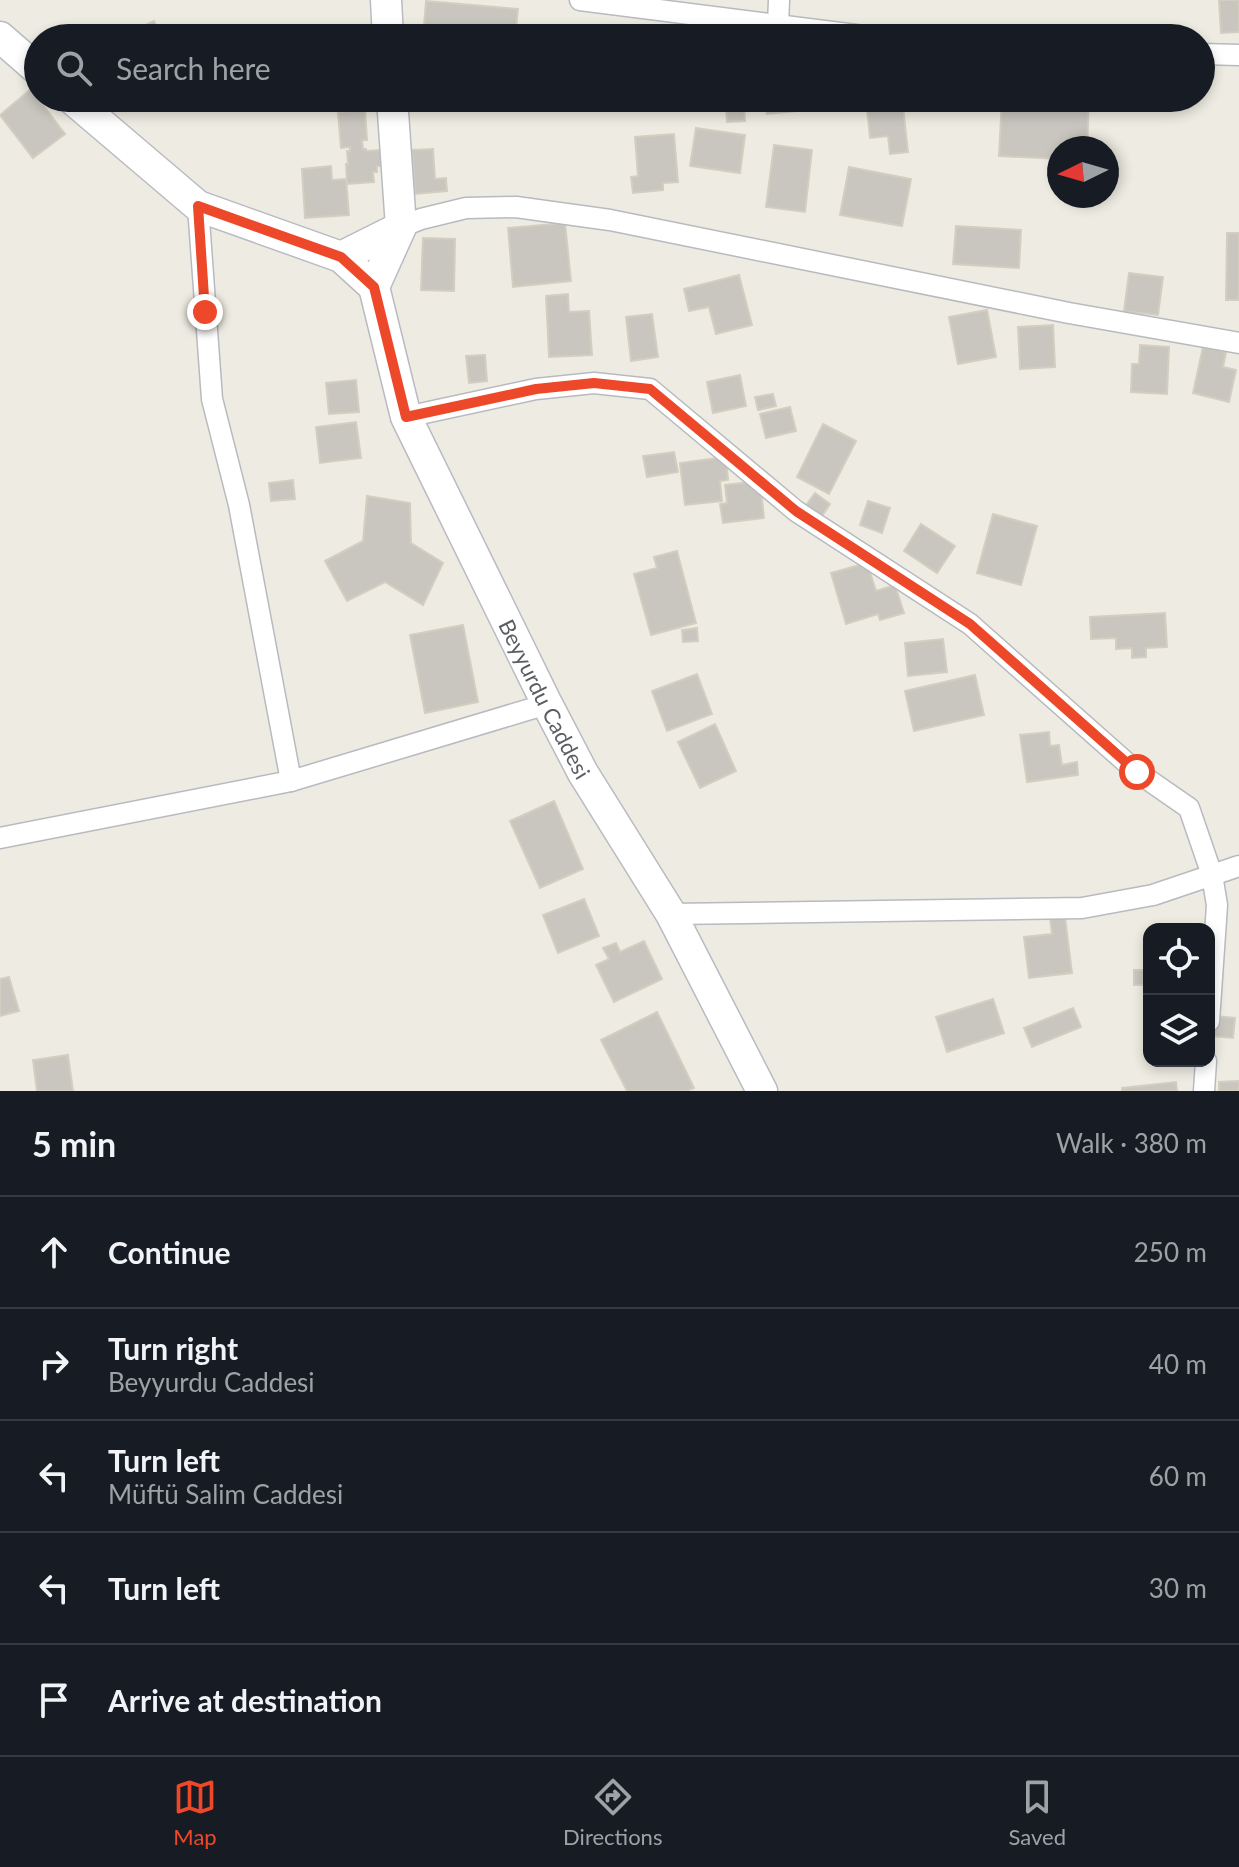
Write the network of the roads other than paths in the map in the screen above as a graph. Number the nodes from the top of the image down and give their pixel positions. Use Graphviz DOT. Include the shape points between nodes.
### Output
graph roads {
  1 [pos="386,0"];
  2 [pos="580,0"];
  3 [pos="779,0"];
  4 [pos="387,24"];
  5 [pos="770,24"];
  6 [pos="778,24"];
  7 [pos="0,37"];
  8 [pos="1215,54"];
  9 [pos="1239,55"];
  10 [pos="24,58"];
  11 [pos="87,112"];
  12 [pos="393,112"];
  13 [pos="198,206"];
  14 [pos="401,227"];
  15 [pos="341,257"];
  16 [pos="374,287"];
  17 [pos="1239,343"];
  18 [pos="406,417"];
  19 [pos="547,704"];
  20 [pos="291,781"];
  21 [pos="0,838"];
  22 [pos="1239,866"];
  23 [pos="1212,875"];
  24 [pos="671,914"];
  25 [pos="1211,995"];
  26 [pos="1206,1067"];
  27 [pos="762,1091"];
  28 [pos="1204,1091"];
  1 -- 4 [label="street"];
  2 -- 5 [label="street"];
  3 -- 6 [label="street"];
  7 -- 10 [label="street"];
  8 -- 9 [label="street"];
  11 -- 13 [label="street"];
  12 -- 14 [label="street"];
  13 -- 15 [label="street"];
  13 -- 20 [label="street" via="212,399 239,505"];
  14 -- 15 [label="street"];
  14 -- 16 [label="street"];
  14 -- 17 [label="street" via="466,208 516,207 610,220"];
  15 -- 16 [label="street"];
  16 -- 18 [label="street, Beyyurdu Caddesi"];
  18 -- 19 [label="street, Beyyurdu Caddesi"];
  18 -- 23 [label="street" via="536,389 594,383 650,389 796,511 970,624 1137,772 1189,808"];
  19 -- 20 [label="street"];
  19 -- 24 [label="street, Beyyurdu Caddesi" via="583,773"];
  20 -- 21 [label="street"];
  22 -- 23 [label="street"];
  23 -- 24 [label="street" via="1153,895 1082,908"];
  23 -- 25 [label="street" via="1217,905"];
  24 -- 27 [label="street, Beyyurdu Caddesi"];
  26 -- 28 [label="street"];
}
